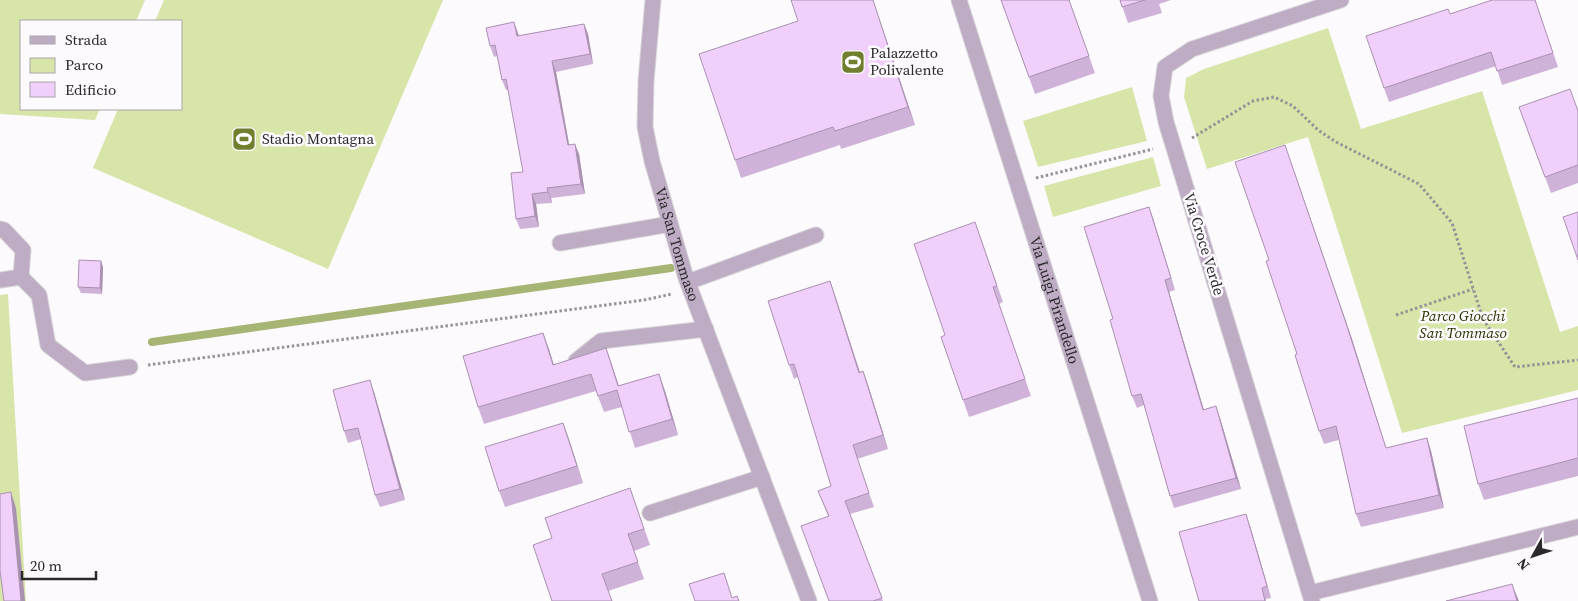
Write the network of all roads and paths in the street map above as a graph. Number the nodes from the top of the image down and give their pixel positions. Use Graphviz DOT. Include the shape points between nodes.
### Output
graph roads {
  1 [pos="653,0"];
  2 [pos="959,0"];
  3 [pos="1341,0"];
  4 [pos="1191,136"];
  5 [pos="1158,148"];
  6 [pos="1035,178"];
  7 [pos="670,224"];
  8 [pos="0,229"];
  9 [pos="816,235"];
  10 [pos="560,243"];
  11 [pos="21,277"];
  12 [pos="0,280"];
  13 [pos="688,282"];
  14 [pos="1473,289"];
  15 [pos="674,294"];
  16 [pos="1396,315"];
  17 [pos="706,329"];
  18 [pos="1578,360"];
  19 [pos="576,361"];
  20 [pos="130,367"];
  21 [pos="762,477"];
  22 [pos="650,513"];
  23 [pos="1578,528"];
  24 [pos="1311,597"];
  25 [pos="809,601"];
  26 [pos="1150,601"];
  1 -- 7 [label="street, Via San Tommaso" via="645,127"];
  2 -- 26 [label="street, Via Luigi Pirandello"];
  3 -- 24 [label="street, Via Croce Verde" via="1192,49 1165,67 1161,96 1166,122"];
  4 -- 14 [label="path" via="1253,101 1274,97 1293,106 1336,142 1419,184 1452,223"];
  5 -- 6 [label="path"];
  7 -- 10 [label="street"];
  7 -- 13 [label="street, Via San Tommaso"];
  8 -- 11 [label="street" via="24,250"];
  9 -- 13 [label="street"];
  11 -- 12 [label="street"];
  11 -- 20 [label="street" via="40,295 48,345 85,373"];
  13 -- 17 [label="street, Via San Tommaso"];
  14 -- 16 [label="path"];
  14 -- 18 [label="path" via="1483,319 1516,367"];
  15 -- 20 [label="path"];
  17 -- 19 [label="street" via="601,341"];
  17 -- 21 [label="street, Via San Tommaso"];
  21 -- 22 [label="street"];
  21 -- 25 [label="street, Via San Tommaso"];
  23 -- 24 [label="street"];
}
